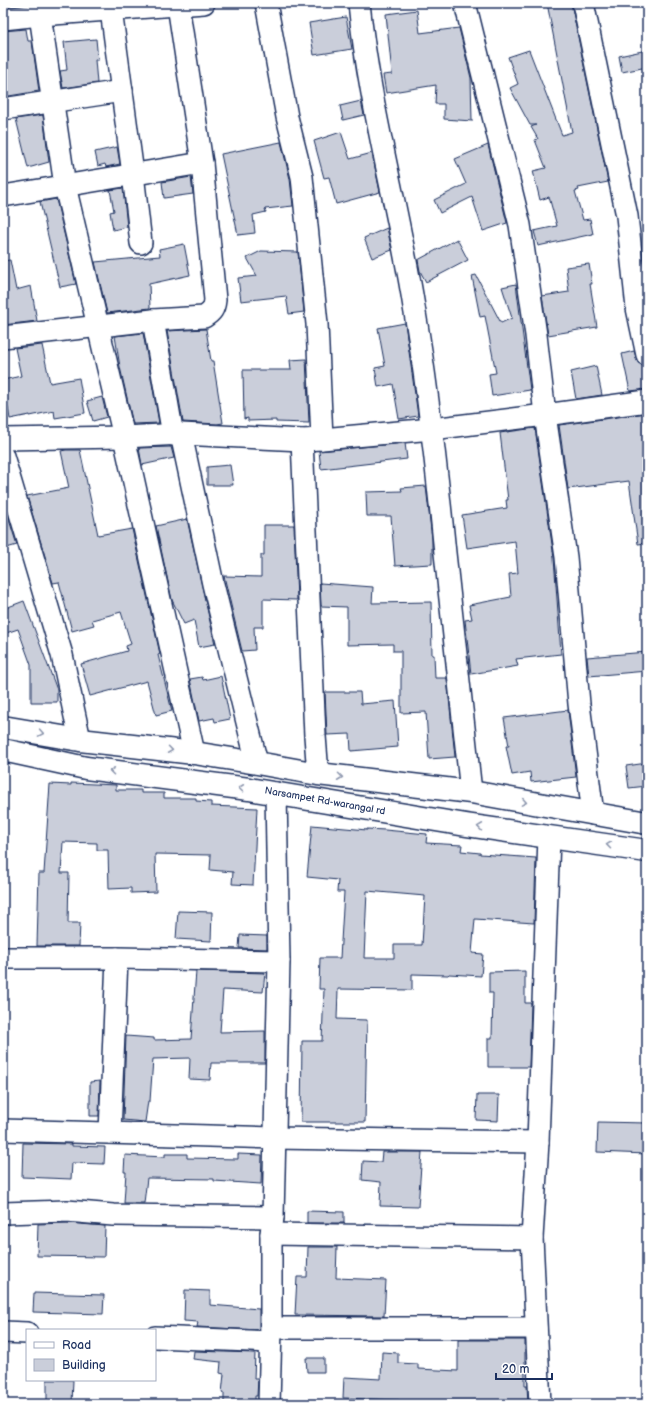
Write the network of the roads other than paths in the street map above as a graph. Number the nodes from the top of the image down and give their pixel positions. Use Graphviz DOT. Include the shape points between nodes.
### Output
graph roads {
  1 [pos="204,3"];
  2 [pos="266,3"];
  3 [pos="359,3"];
  4 [pos="465,3"];
  5 [pos="583,3"];
  6 [pos="178,5"];
  7 [pos="111,10"];
  8 [pos="40,15"];
  9 [pos="3,19"];
  10 [pos="122,91"];
  11 [pos="52,100"];
  12 [pos="3,108"];
  13 [pos="202,163"];
  14 [pos="133,174"];
  15 [pos="65,186"];
  16 [pos="3,196"];
  17 [pos="141,243"];
  18 [pos="153,320"];
  19 [pos="97,326"];
  20 [pos="3,337"];
  21 [pos="647,355"];
  22 [pos="647,401"];
  23 [pos="545,416"];
  24 [pos="432,429"];
  25 [pos="177,435"];
  26 [pos="124,437"];
  27 [pos="3,439"];
  28 [pos="322,439"];
  29 [pos="302,440"];
  30 [pos="3,456"];
  31 [pos="3,727"];
  32 [pos="80,740"];
  33 [pos="3,750"];
  34 [pos="194,753"];
  35 [pos="257,763"];
  36 [pos="318,774"];
  37 [pos="471,792"];
  38 [pos="276,793"];
  39 [pos="593,814"];
  40 [pos="647,823"];
  41 [pos="549,837"];
  42 [pos="647,851"];
  43 [pos="3,958"];
  44 [pos="117,958"];
  45 [pos="278,961"];
  46 [pos="3,1130"];
  47 [pos="110,1133"];
  48 [pos="274,1138"];
  49 [pos="538,1142"];
  50 [pos="3,1213"];
  51 [pos="272,1225"];
  52 [pos="532,1238"];
  53 [pos="536,1328"];
  54 [pos="3,1332"];
  55 [pos="26,1333"];
  56 [pos="271,1335"];
  57 [pos="156,1337"];
  58 [pos="269,1404"];
  59 [pos="540,1404"];
  1 -- 6 [label="street"];
  2 -- 28 [label="street" via="287,117 302,176 317,324"];
  3 -- 24 [label="street" via="373,99 414,306"];
  4 -- 23 [label="street" via="520,225"];
  5 -- 21 [label="street" via="627,216 637,308"];
  6 -- 7 [label="street"];
  6 -- 13 [label="street"];
  7 -- 8 [label="street"];
  7 -- 10 [label="street"];
  8 -- 9 [label="street"];
  8 -- 11 [label="street"];
  10 -- 11 [label="street"];
  10 -- 14 [label="street"];
  11 -- 12 [label="street"];
  11 -- 15 [label="street"];
  13 -- 14 [label="street"];
  13 -- 18 [label="street" via="214,308 204,317"];
  14 -- 15 [label="street"];
  14 -- 17 [label="street"];
  15 -- 16 [label="street"];
  15 -- 19 [label="street"];
  18 -- 19 [label="street"];
  18 -- 25 [label="street"];
  19 -- 20 [label="street"];
  19 -- 26 [label="street"];
  22 -- 23 [label="street"];
  23 -- 24 [label="street"];
  23 -- 39 [label="street" via="566,557 579,704"];
  24 -- 28 [label="street"];
  24 -- 37 [label="street"];
  25 -- 26 [label="street"];
  25 -- 29 [label="street"];
  25 -- 35 [label="street"];
  26 -- 27 [label="street"];
  26 -- 34 [label="street"];
  28 -- 29 [label="street"];
  29 -- 36 [label="street"];
  30 -- 32 [label="street" via="62,655"];
  31 -- 32 [label="main road, one-way"];
  32 -- 34 [label="main road, one-way"];
  38 -- 33 [label="main road, Narsampet Rd-warangal rd, one-way" via="86,768"];
  34 -- 35 [label="main road"];
  35 -- 36 [label="main road"];
  36 -- 37 [label="main road, one-way"];
  37 -- 39 [label="main road, one-way"];
  41 -- 38 [label="main road, Narsampet Rd-warangal rd, one-way"];
  38 -- 45 [label="street"];
  39 -- 40 [label="main road"];
  42 -- 41 [label="main road, Narsampet Rd-warangal rd, one-way"];
  41 -- 49 [label="street"];
  43 -- 44 [label="street"];
  44 -- 45 [label="street"];
  44 -- 47 [label="street"];
  45 -- 48 [label="street"];
  46 -- 47 [label="street"];
  47 -- 48 [label="street"];
  48 -- 49 [label="street"];
  48 -- 51 [label="street"];
  49 -- 52 [label="street"];
  50 -- 51 [label="street" via="67,1211"];
  51 -- 52 [label="street"];
  51 -- 56 [label="street"];
  52 -- 53 [label="street"];
  53 -- 56 [label="street"];
  53 -- 59 [label="street"];
  54 -- 55 [label="street"];
  56 -- 57 [label="street"];
  56 -- 58 [label="street"];
}
